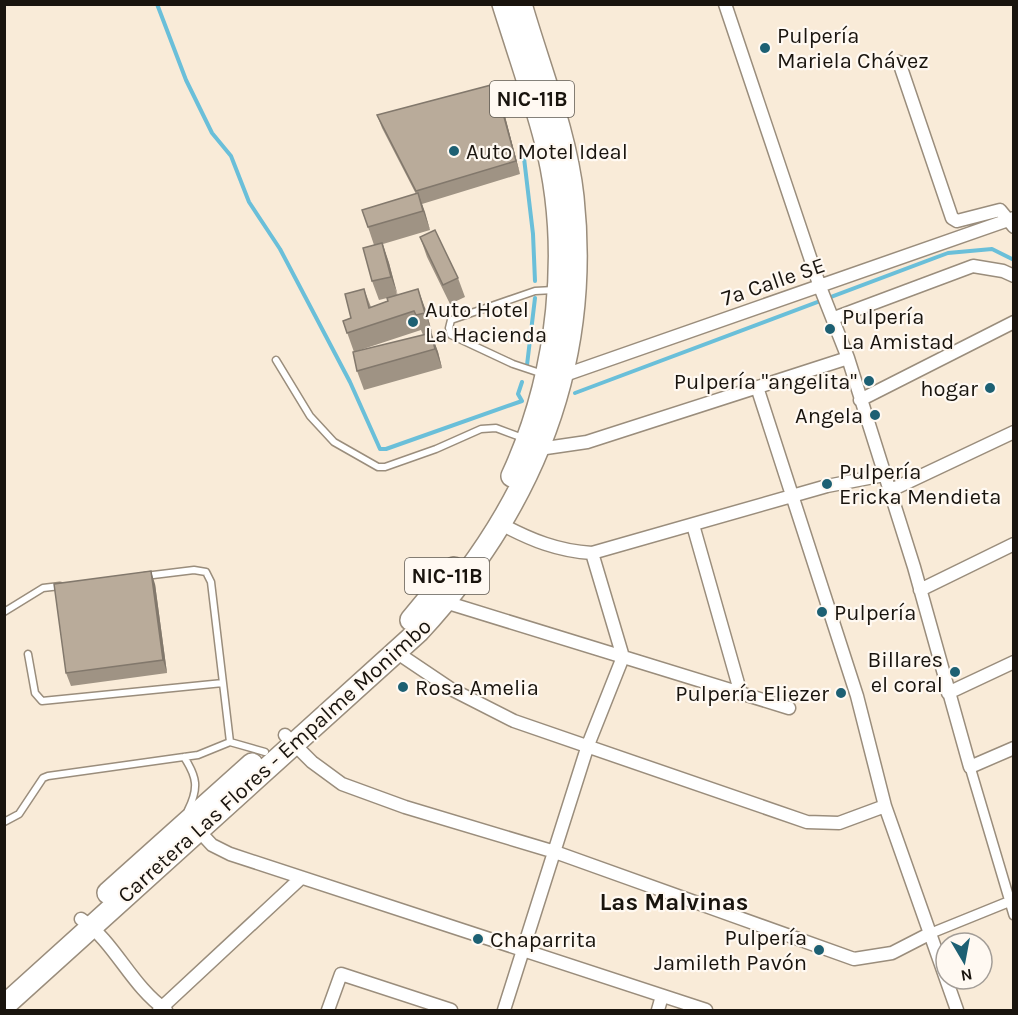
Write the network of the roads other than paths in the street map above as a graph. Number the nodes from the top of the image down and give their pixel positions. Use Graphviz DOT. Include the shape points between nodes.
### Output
graph roads {
  1 [pos="502,4"];
  2 [pos="521,4"];
  3 [pos="724,4"];
  4 [pos="899,62"];
  5 [pos="1012,222"];
  6 [pos="1014,276"];
  7 [pos="821,289"];
  8 [pos="558,290"];
  9 [pos="832,313"];
  10 [pos="1014,322"];
  11 [pos="848,358"];
  12 [pos="276,360"];
  13 [pos="554,376"];
  14 [pos="756,387"];
  15 [pos="860,400"];
  16 [pos="1014,432"];
  17 [pos="533,444"];
  18 [pos="884,475"];
  19 [pos="889,491"];
  20 [pos="794,497"];
  21 [pos="501,524"];
  22 [pos="693,525"];
  23 [pos="1014,544"];
  24 [pos="592,553"];
  25 [pos="136,577"];
  26 [pos="66,585"];
  27 [pos="920,590"];
  28 [pos="445,602"];
  29 [pos="4,612"];
  30 [pos="396,652"];
  31 [pos="28,654"];
  32 [pos="623,657"];
  33 [pos="1014,662"];
  34 [pos="223,683"];
  35 [pos="948,693"];
  36 [pos="741,694"];
  37 [pos="789,708"];
  38 [pos="290,740"];
  39 [pos="230,742"];
  40 [pos="588,745"];
  41 [pos="1014,748"];
  42 [pos="265,752"];
  43 [pos="184,757"];
  44 [pos="970,768"];
  45 [pos="885,806"];
  46 [pos="4,822"];
  47 [pos="199,831"];
  48 [pos="174,832"];
  49 [pos="555,852"];
  50 [pos="301,878"];
  51 [pos="1011,901"];
  52 [pos="1014,915"];
  53 [pos="86,922"];
  54 [pos="929,934"];
  55 [pos="525,951"];
  56 [pos="4,988"];
  57 [pos="662,996"];
  58 [pos="414,1005"];
  59 [pos="4,1006"];
  60 [pos="162,1010"];
  61 [pos="328,1011"];
  62 [pos="451,1011"];
  63 [pos="504,1011"];
  64 [pos="658,1011"];
  65 [pos="706,1011"];
  66 [pos="957,1011"];
  1 -- 8 [label="highway, Carretera Las Flores - Empalme Monimbo / NIC-11B" via="545,141 559,226"];
  2 -- 13 [label="highway, Carretera Las Flores - Empalme Monimbo / NIC-11B" via="573,195 573,304"];
  3 -- 7 [label="street"];
  4 -- 5 [label="street" via="952,218 957,221 1000,210"];
  5 -- 7 [label="street, 7a Calle SE"];
  6 -- 9 [label="street" via="973,266"];
  7 -- 9 [label="street"];
  7 -- 13 [label="street, 7a Calle SE"];
  8 -- 13 [label="highway, Carretera Las Flores - Empalme Monimbo / NIC-11B"];
  8 -- 13 [label="lane" via="535,291 449,323 451,335 513,364"];
  9 -- 11 [label="street"];
  10 -- 15 [label="street"];
  11 -- 14 [label="street"];
  11 -- 15 [label="street"];
  12 -- 17 [label="lane" via="310,416 334,442 378,467 436,450 481,429 496,428"];
  13 -- 17 [label="highway, Carretera Las Flores - Empalme Monimbo / NIC-11B"];
  14 -- 17 [label="street" via="586,442"];
  14 -- 20 [label="street"];
  15 -- 18 [label="street"];
  16 -- 19 [label="street"];
  17 -- 21 [label="highway, Carretera Las Flores - Empalme Monimbo / NIC-11B"];
  17 -- 38 [label="highway, Carretera Las Flores - Empalme Monimbo / NIC-11B" via="454,568 403,629"];
  18 -- 19 [label="street"];
  18 -- 20 [label="street"];
  19 -- 27 [label="street"];
  20 -- 22 [label="street"];
  20 -- 45 [label="street" via="857,696"];
  21 -- 24 [label="street" via="566,552"];
  21 -- 28 [label="highway, Carretera Las Flores - Empalme Monimbo / NIC-11B"];
  22 -- 24 [label="street"];
  22 -- 36 [label="street"];
  23 -- 27 [label="street"];
  24 -- 32 [label="street"];
  25 -- 34 [label="lane" via="206,572 211,582"];
  26 -- 29 [label="lane" via="43,588"];
  27 -- 35 [label="street"];
  28 -- 30 [label="highway, Carretera Las Flores - Empalme Monimbo / NIC-11B"];
  28 -- 32 [label="street"];
  30 -- 38 [label="highway, Carretera Las Flores - Empalme Monimbo / NIC-11B"];
  30 -- 40 [label="street" via="451,689 514,721"];
  31 -- 34 [label="lane" via="35,693 42,701"];
  32 -- 36 [label="street"];
  32 -- 40 [label="street"];
  33 -- 35 [label="street"];
  34 -- 39 [label="lane"];
  35 -- 44 [label="street"];
  36 -- 37 [label="street"];
  38 -- 42 [label="highway, Carretera Las Flores - Empalme Monimbo / NIC-11B"];
  38 -- 47 [label="highway, Carretera Las Flores - Empalme Monimbo / NIC-11B"];
  38 -- 49 [label="street" via="342,784"];
  39 -- 42 [label="lane"];
  39 -- 43 [label="lane"];
  40 -- 45 [label="street" via="807,822 839,823"];
  40 -- 49 [label="street"];
  41 -- 44 [label="street"];
  42 -- 48 [label="highway, Carretera Las Flores - Empalme Monimbo / NIC-11B"];
  43 -- 46 [label="lane" via="48,776 15,819"];
  43 -- 48 [label="lane" via="196,775 197,784 195,797"];
  44 -- 51 [label="street"];
  45 -- 54 [label="street"];
  47 -- 50 [label="street" via="212,845 230,854"];
  47 -- 53 [label="highway, Carretera Las Flores - Empalme Monimbo / NIC-11B"];
  48 -- 53 [label="highway, Carretera Las Flores - Empalme Monimbo / NIC-11B"];
  49 -- 54 [label="street" via="854,959 892,953"];
  49 -- 55 [label="street"];
  50 -- 55 [label="street"];
  50 -- 60 [label="street"];
  51 -- 52 [label="street"];
  51 -- 54 [label="street"];
  53 -- 56 [label="highway, Carretera Las Flores - Empalme Monimbo / NIC-11B"];
  53 -- 59 [label="highway, Carretera Las Flores - Empalme Monimbo / NIC-11B"];
  53 -- 60 [label="street"];
  54 -- 66 [label="street"];
  55 -- 57 [label="street"];
  55 -- 63 [label="street"];
  57 -- 64 [label="street"];
  57 -- 65 [label="street"];
  58 -- 61 [label="street" via="341,974"];
  58 -- 62 [label="street"];
}
